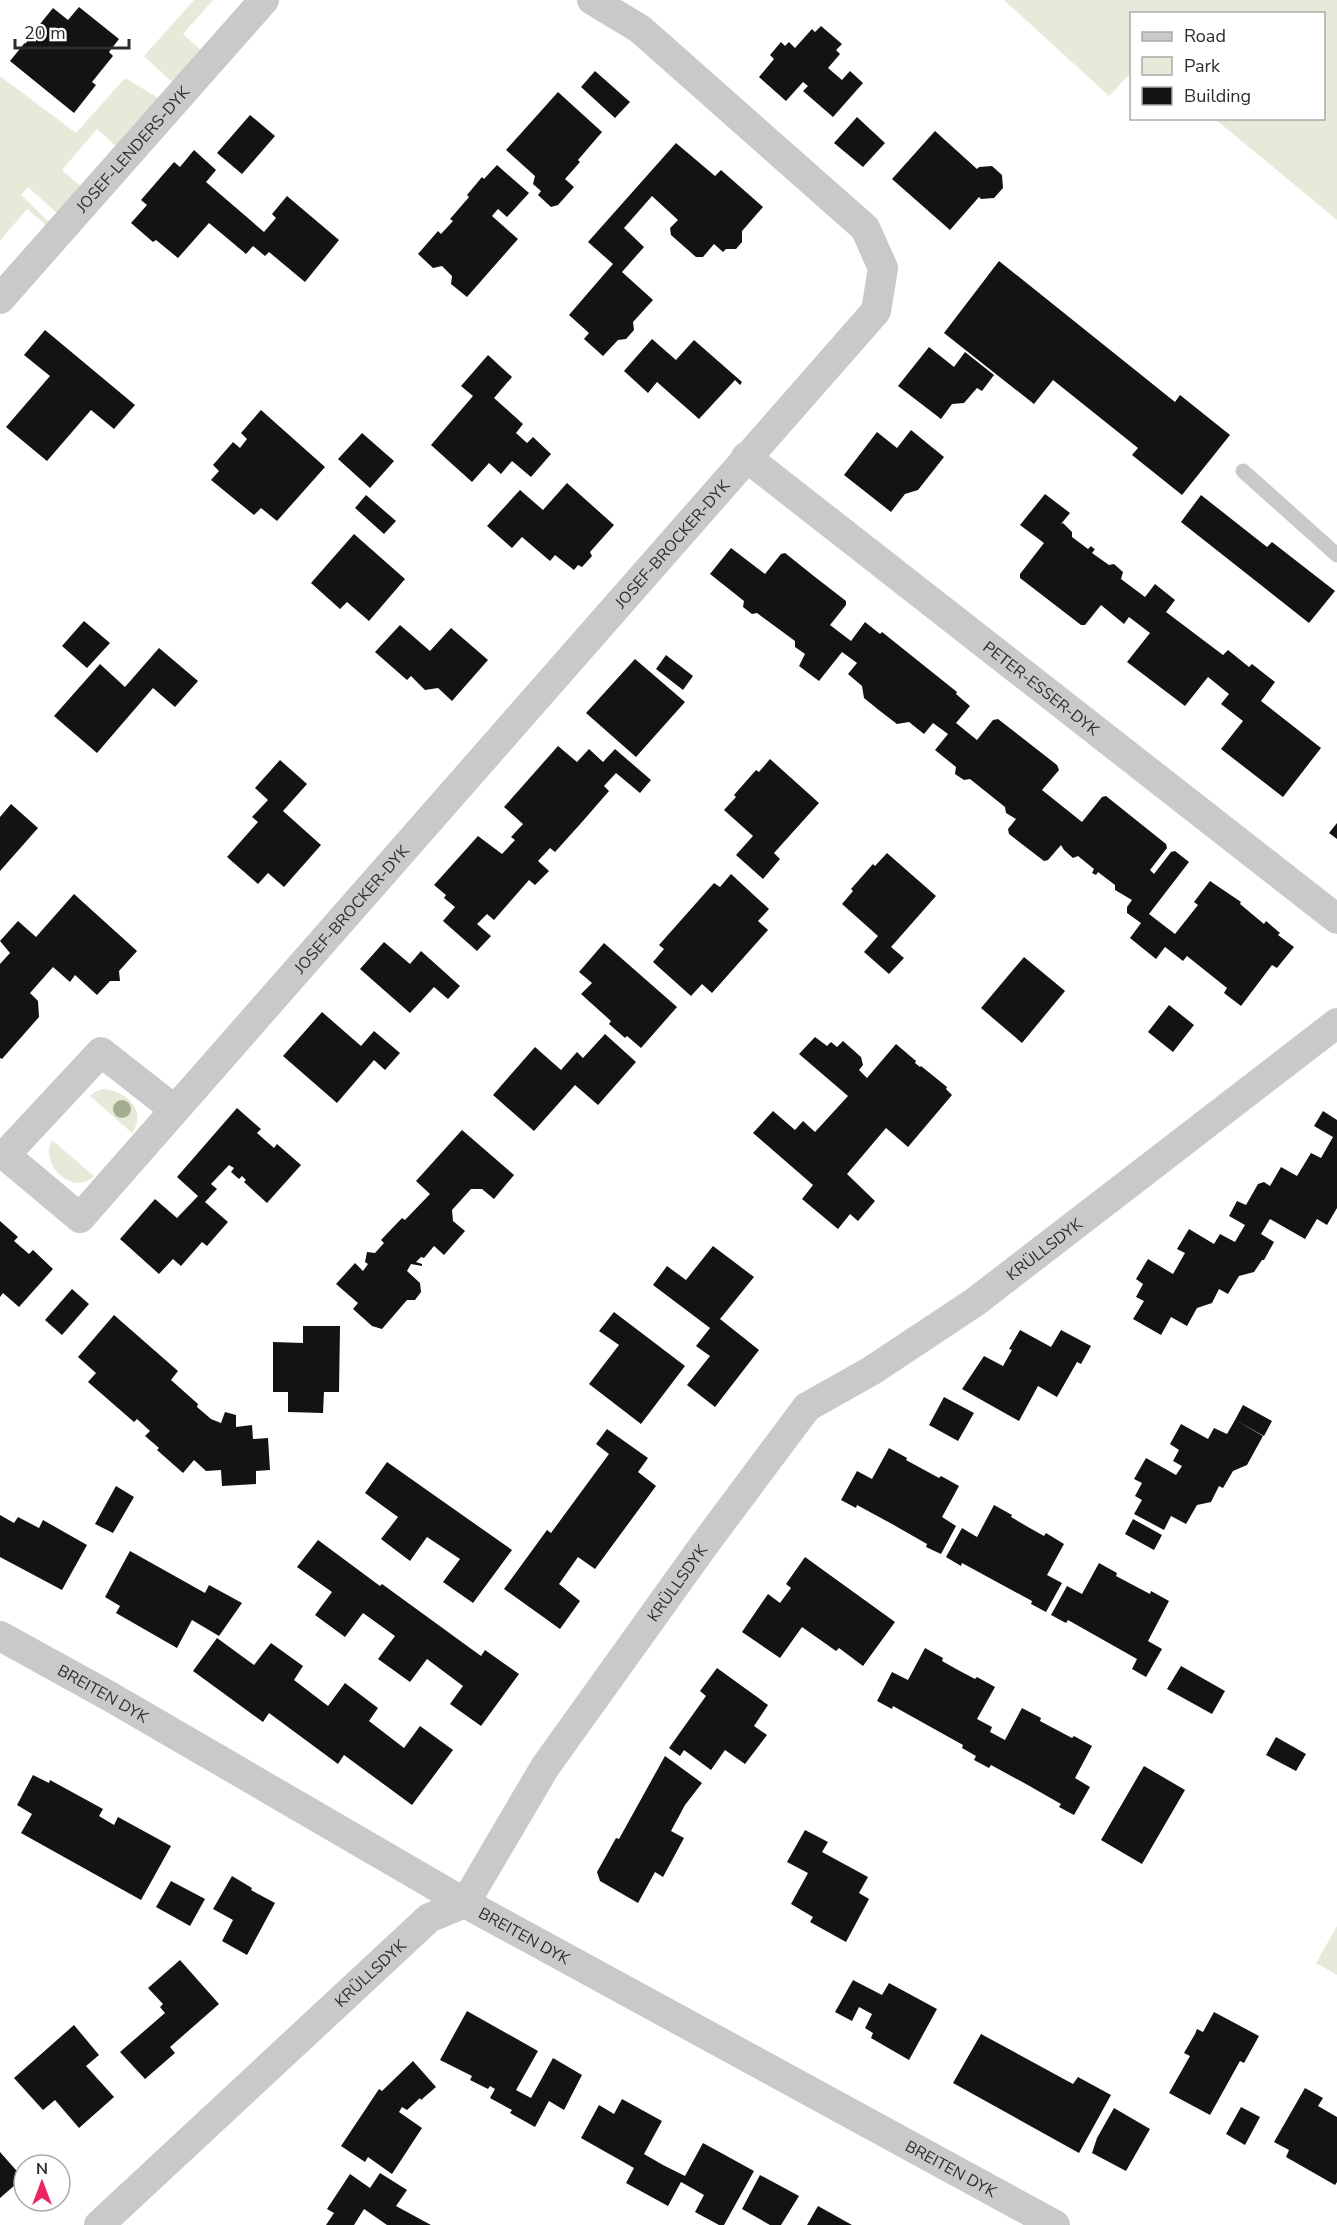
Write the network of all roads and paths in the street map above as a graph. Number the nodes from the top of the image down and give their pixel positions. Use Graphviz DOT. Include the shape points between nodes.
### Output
graph roads {
  1 [pos="264,0"];
  2 [pos="592,0"];
  3 [pos="0,299"];
  4 [pos="746,457"];
  5 [pos="1243,471"];
  6 [pos="1337,555"];
  7 [pos="1337,919"];
  8 [pos="1337,1023"];
  9 [pos="175,1110"];
  10 [pos="0,1636"];
  11 [pos="465,1903"];
  12 [pos="99,2225"];
  13 [pos="1055,2225"];
  1 -- 3 [label="street, JOSEF-LENDERS-DYK"];
  2 -- 4 [label="street, JOSEF-BROCKER-DYK" via="640,29 865,228 883,268 876,311"];
  4 -- 7 [label="street, PETER-ESSER-DYK"];
  4 -- 9 [label="street, JOSEF-BROCKER-DYK"];
  5 -- 6 [label="lane"];
  8 -- 11 [label="street, KRÜLLSDYK" via="975,1302 871,1371 807,1407 545,1767"];
  9 -- 9 [label="street, JOSEF-BROCKER-DYK" via="101,1052 5,1155 80,1218"];
  10 -- 11 [label="street, BREITEN DYK"];
  11 -- 12 [label="street, KRÜLLSDYK" via="429,1918"];
  11 -- 13 [label="street, BREITEN DYK"];
}
